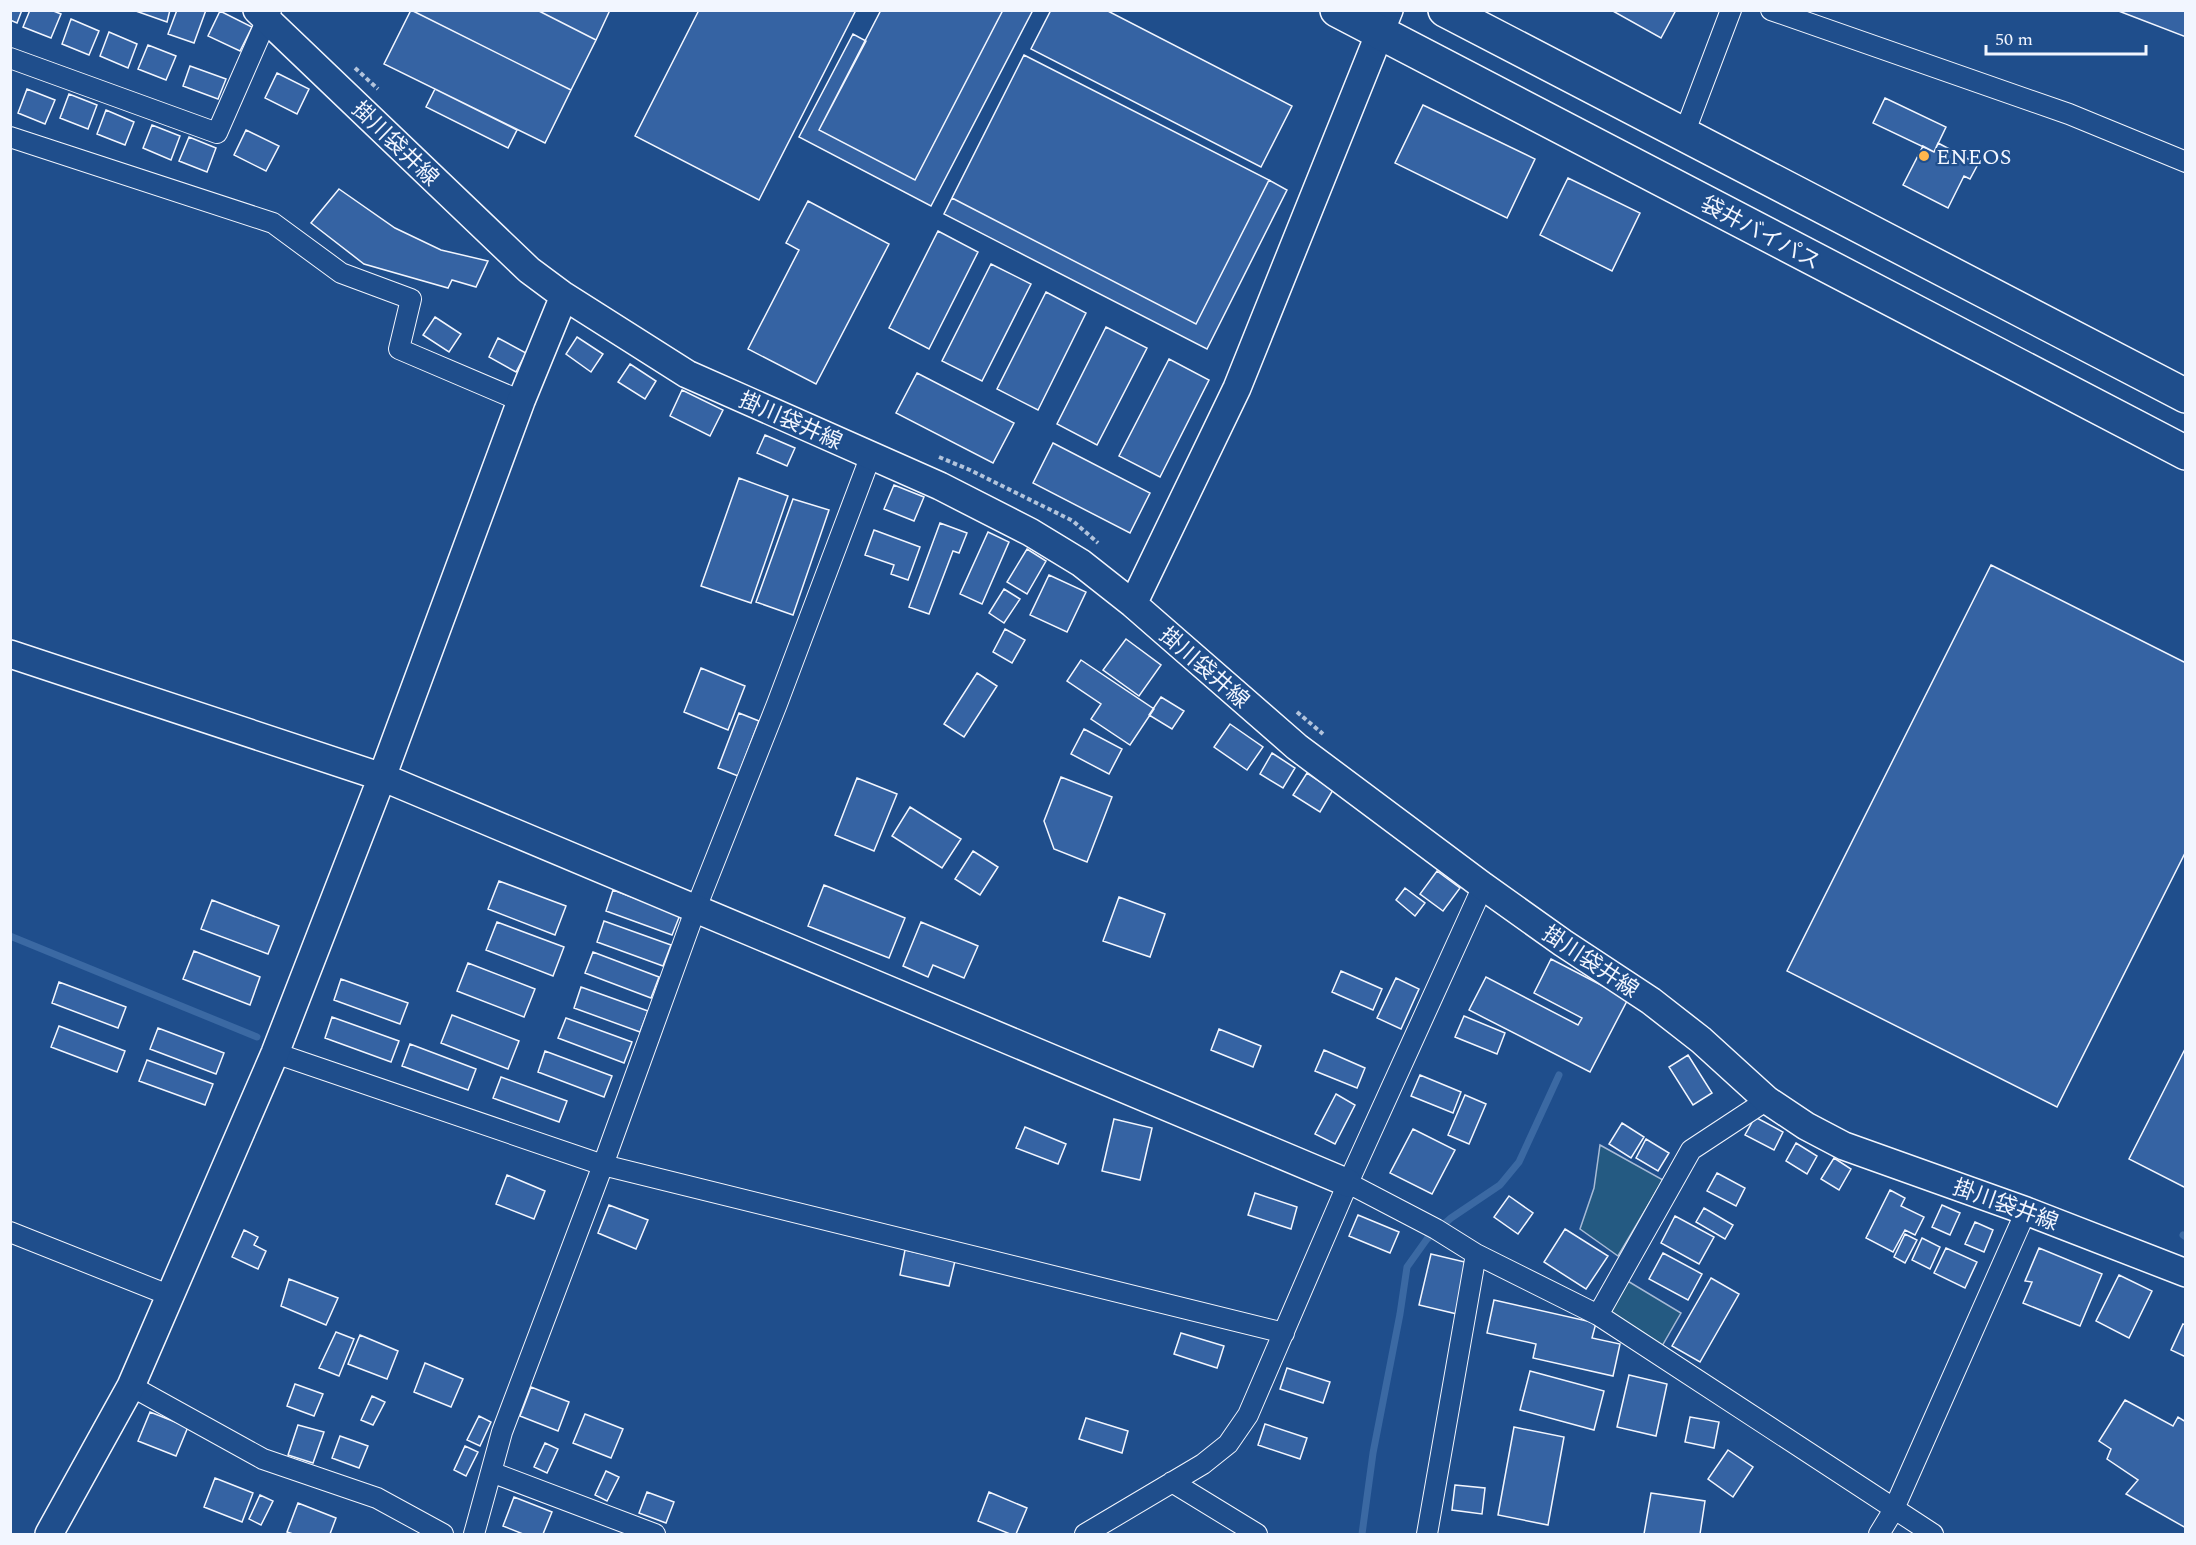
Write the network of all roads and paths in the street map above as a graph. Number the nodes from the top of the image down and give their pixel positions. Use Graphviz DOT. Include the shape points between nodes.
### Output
graph roads {
  1 [pos="1337,10"];
  2 [pos="1445,10"];
  3 [pos="1731,10"];
  4 [pos="1771,10"];
  5 [pos="265,14"];
  6 [pos="1385,22"];
  7 [pos="10,58"];
  8 [pos="1684,134"];
  9 [pos="10,137"];
  10 [pos="2186,162"];
  11 [pos="564,296"];
  12 [pos="2186,396"];
  13 [pos="521,401"];
  14 [pos="2186,453"];
  15 [pos="871,455"];
  16 [pos="1133,604"];
  17 [pos="10,654"];
  18 [pos="1294,709"];
  19 [pos="1330,740"];
  20 [pos="382,777"];
  21 [pos="1482,886"];
  22 [pos="696,908"];
  23 [pos="275,1053"];
  24 [pos="1767,1100"];
  25 [pos="603,1165"];
  26 [pos="1348,1183"];
  27 [pos="2026,1211"];
  28 [pos="10,1232"];
  29 [pos="1476,1254"];
  30 [pos="2186,1273"];
  31 [pos="171,1296"];
  32 [pos="1598,1315"];
  33 [pos="1284,1333"];
  34 [pos="131,1386"];
  35 [pos="491,1472"];
  36 [pos="1172,1482"];
  37 [pos="1893,1510"];
  38 [pos="53,1533"];
  39 [pos="443,1534"];
  40 [pos="474,1534"];
  41 [pos="655,1534"];
  42 [pos="1085,1534"];
  43 [pos="1257,1534"];
  44 [pos="1427,1534"];
  45 [pos="1879,1534"];
  46 [pos="1933,1534"];
  1 -- 6 [label="highway, 袋井バイパス"];
  2 -- 8 [label="highway"];
  3 -- 8 [label="street"];
  4 -- 10 [label="street" via="2069,114"];
  5 -- 7 [label="street" via="217,133"];
  5 -- 11 [label="street, 掛川袋井線" via="529,270"];
  6 -- 14 [label="highway, 袋井バイパス"];
  6 -- 16 [label="street" via="1237,388"];
  8 -- 12 [label="highway"];
  9 -- 13 [label="street" via="273,223 341,273 411,299 399,349"];
  11 -- 13 [label="street"];
  11 -- 15 [label="street, 掛川袋井線" via="687,374"];
  13 -- 20 [label="street"];
  15 -- 16 [label="street, 掛川袋井線" via="1030,532 1081,563"];
  15 -- 22 [label="street"];
  16 -- 21 [label="street, 掛川袋井線" via="1297,747"];
  17 -- 20 [label="street"];
  18 -- 19 [label="path"];
  20 -- 22 [label="street"];
  20 -- 23 [label="street"];
  21 -- 24 [label="street, 掛川袋井線" via="1651,1001"];
  21 -- 26 [label="street"];
  22 -- 25 [label="street"];
  22 -- 26 [label="street"];
  23 -- 25 [label="street"];
  23 -- 31 [label="street"];
  24 -- 27 [label="street, 掛川袋井線" via="1844,1146"];
  24 -- 32 [label="street" via="1691,1150"];
  25 -- 33 [label="street"];
  25 -- 35 [label="street" via="502,1432"];
  26 -- 29 [label="street"];
  26 -- 33 [label="street"];
  27 -- 30 [label="street, 掛川袋井線"];
  27 -- 37 [label="street"];
  28 -- 31 [label="street"];
  29 -- 32 [label="street"];
  29 -- 44 [label="street"];
  31 -- 34 [label="street"];
  32 -- 37 [label="street"];
  33 -- 36 [label="street" via="1248,1415 1228,1444"];
  34 -- 38 [label="street"];
  34 -- 39 [label="street" via="263,1459 377,1498"];
  35 -- 40 [label="street"];
  35 -- 41 [label="street"];
  36 -- 42 [label="street"];
  36 -- 43 [label="street"];
  37 -- 45 [label="street"];
  37 -- 46 [label="street"];
}
